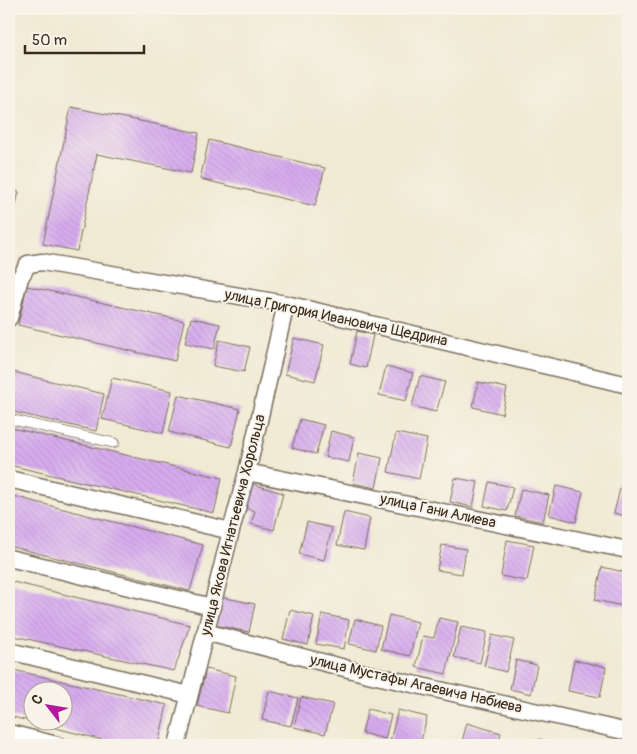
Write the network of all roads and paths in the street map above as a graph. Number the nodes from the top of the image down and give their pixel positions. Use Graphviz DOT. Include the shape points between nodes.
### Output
graph roads {
  1 [pos="286,304"];
  2 [pos="9,318"];
  3 [pos="628,385"];
  4 [pos="9,419"];
  5 [pos="114,443"];
  6 [pos="248,472"];
  7 [pos="9,479"];
  8 [pos="231,531"];
  9 [pos="628,550"];
  10 [pos="9,558"];
  11 [pos="212,607"];
  12 [pos="205,632"];
  13 [pos="9,651"];
  14 [pos="190,695"];
  15 [pos="628,732"];
  16 [pos="9,733"];
  17 [pos="57,745"];
  18 [pos="177,745"];
  1 -- 2 [label="street, улица Григория Ивановича Щедрина" via="42,262 28,264 20,278"];
  1 -- 3 [label="street, улица Григория Ивановича Щедрина"];
  1 -- 6 [label="street, улица Якова Игнатьевича Хорольца"];
  4 -- 5 [label="lane"];
  6 -- 8 [label="street, улица Якова Игнатьевича Хорольца"];
  6 -- 9 [label="street, улица Гани Алиева"];
  7 -- 8 [label="street"];
  8 -- 11 [label="street, улица Якова Игнатьевича Хорольца"];
  10 -- 11 [label="street"];
  11 -- 12 [label="street, улица Якова Игнатьевича Хорольца"];
  12 -- 14 [label="street, улица Якова Игнатьевича Хорольца"];
  12 -- 15 [label="street, улица Мустафы Агаевича Набиева" via="372,675"];
  13 -- 14 [label="street"];
  14 -- 18 [label="street, улица Якова Игнатьевича Хорольца"];
  16 -- 17 [label="street"];
}
